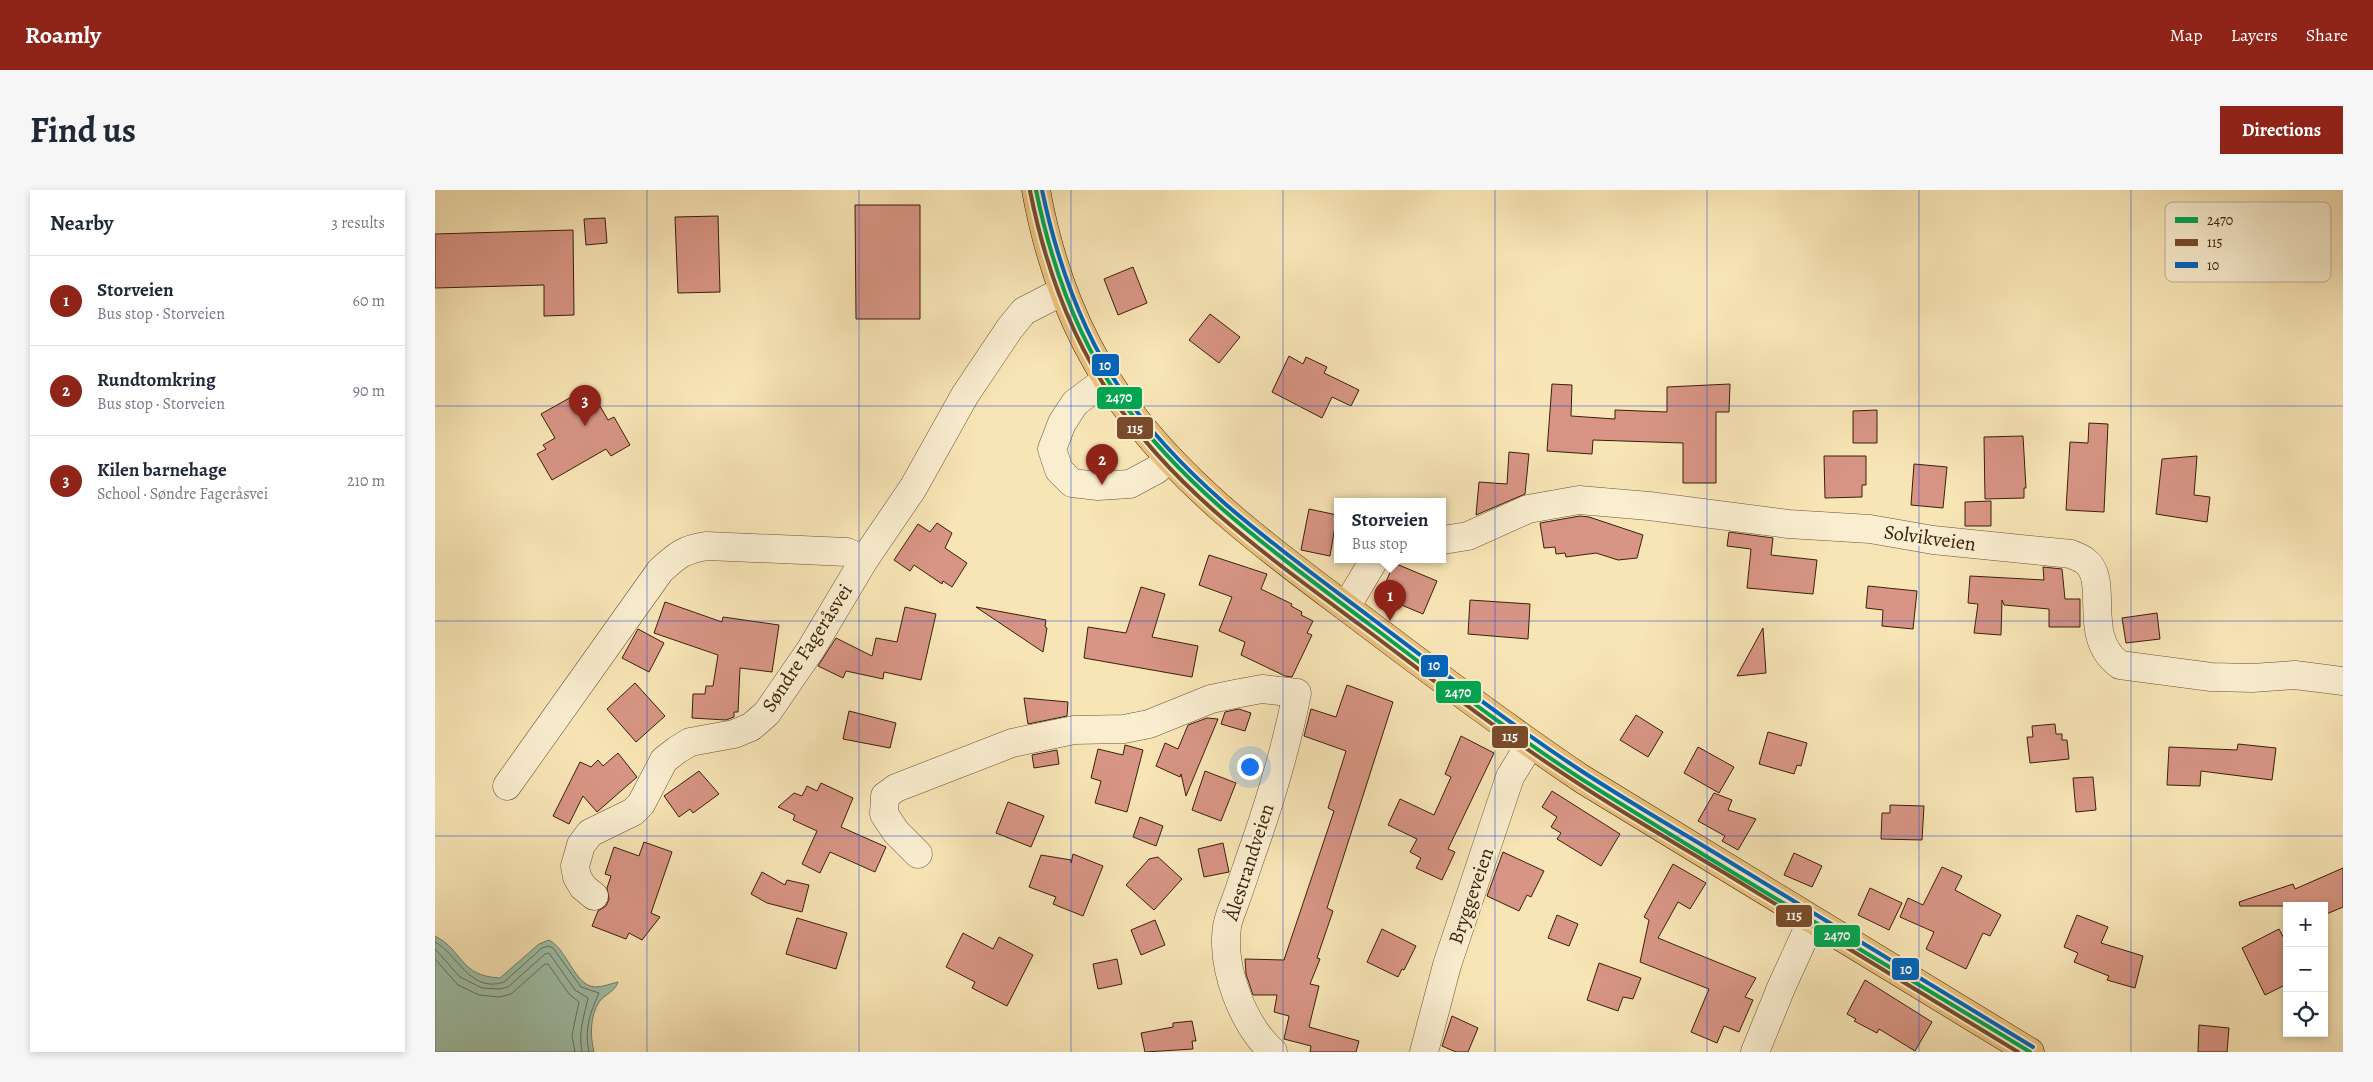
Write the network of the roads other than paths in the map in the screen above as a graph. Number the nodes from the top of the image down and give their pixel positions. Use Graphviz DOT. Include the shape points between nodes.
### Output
graph roads {
  1 [pos="1036,190"];
  2 [pos="1063,291"];
  3 [pos="1107,379"];
  4 [pos="1169,458"];
  5 [pos="1446,540"];
  6 [pos="864,560"];
  7 [pos="1372,563"];
  8 [pos="1346,607"];
  9 [pos="2343,681"];
  10 [pos="1530,744"];
  11 [pos="507,786"];
  12 [pos="918,854"];
  13 [pos="593,896"];
  14 [pos="1813,920"];
  15 [pos="1273,1052"];
  16 [pos="1424,1052"];
  17 [pos="1755,1052"];
  18 [pos="2030,1052"];
  1 -- 2 [label="main road"];
  2 -- 3 [label="main road"];
  2 -- 6 [label="street, Søndre Fageråsvei" via="1024,311 1010,328 965,395 913,488"];
  3 -- 4 [label="main road" via="1135,420"];
  3 -- 4 [label="street" via="1075,403 1062,423 1052,449 1059,470 1072,483 1098,486 1129,484 1156,470"];
  4 -- 8 [label="main road" via="1228,514"];
  5 -- 9 [label="street, Solvikveien" via="1468,536 1528,509 1579,500 1788,524 1870,529 1933,540 2071,554 2086,561 2093,572 2102,645 2110,658 2120,665 2211,677 2295,675"];
  6 -- 11 [label="street, Søndre Fageråsvei" via="847,552 707,546 690,549 675,557 660,571"];
  6 -- 13 [label="street, Søndre Fageråsvei" via="811,649 767,713 751,727 734,734 690,742 677,750 664,760 641,804 633,812 590,833 581,845 575,866 583,888"];
  7 -- 8 [label="street"];
  8 -- 10 [label="main road"];
  10 -- 14 [label="main road"];
  10 -- 16 [label="street, Bryggeveien" via="1510,777 1447,965"];
  12 -- 15 [label="street, Ålestrandveien" via="896,832 884,814 885,796 896,788 1012,743 1074,730 1125,729 1149,724 1211,699 1262,689 1297,693 1265,814 1227,926 1226,952 1233,984 1246,1015 1262,1042"];
  14 -- 17 [label="street"];
  14 -- 18 [label="main road"];
}
